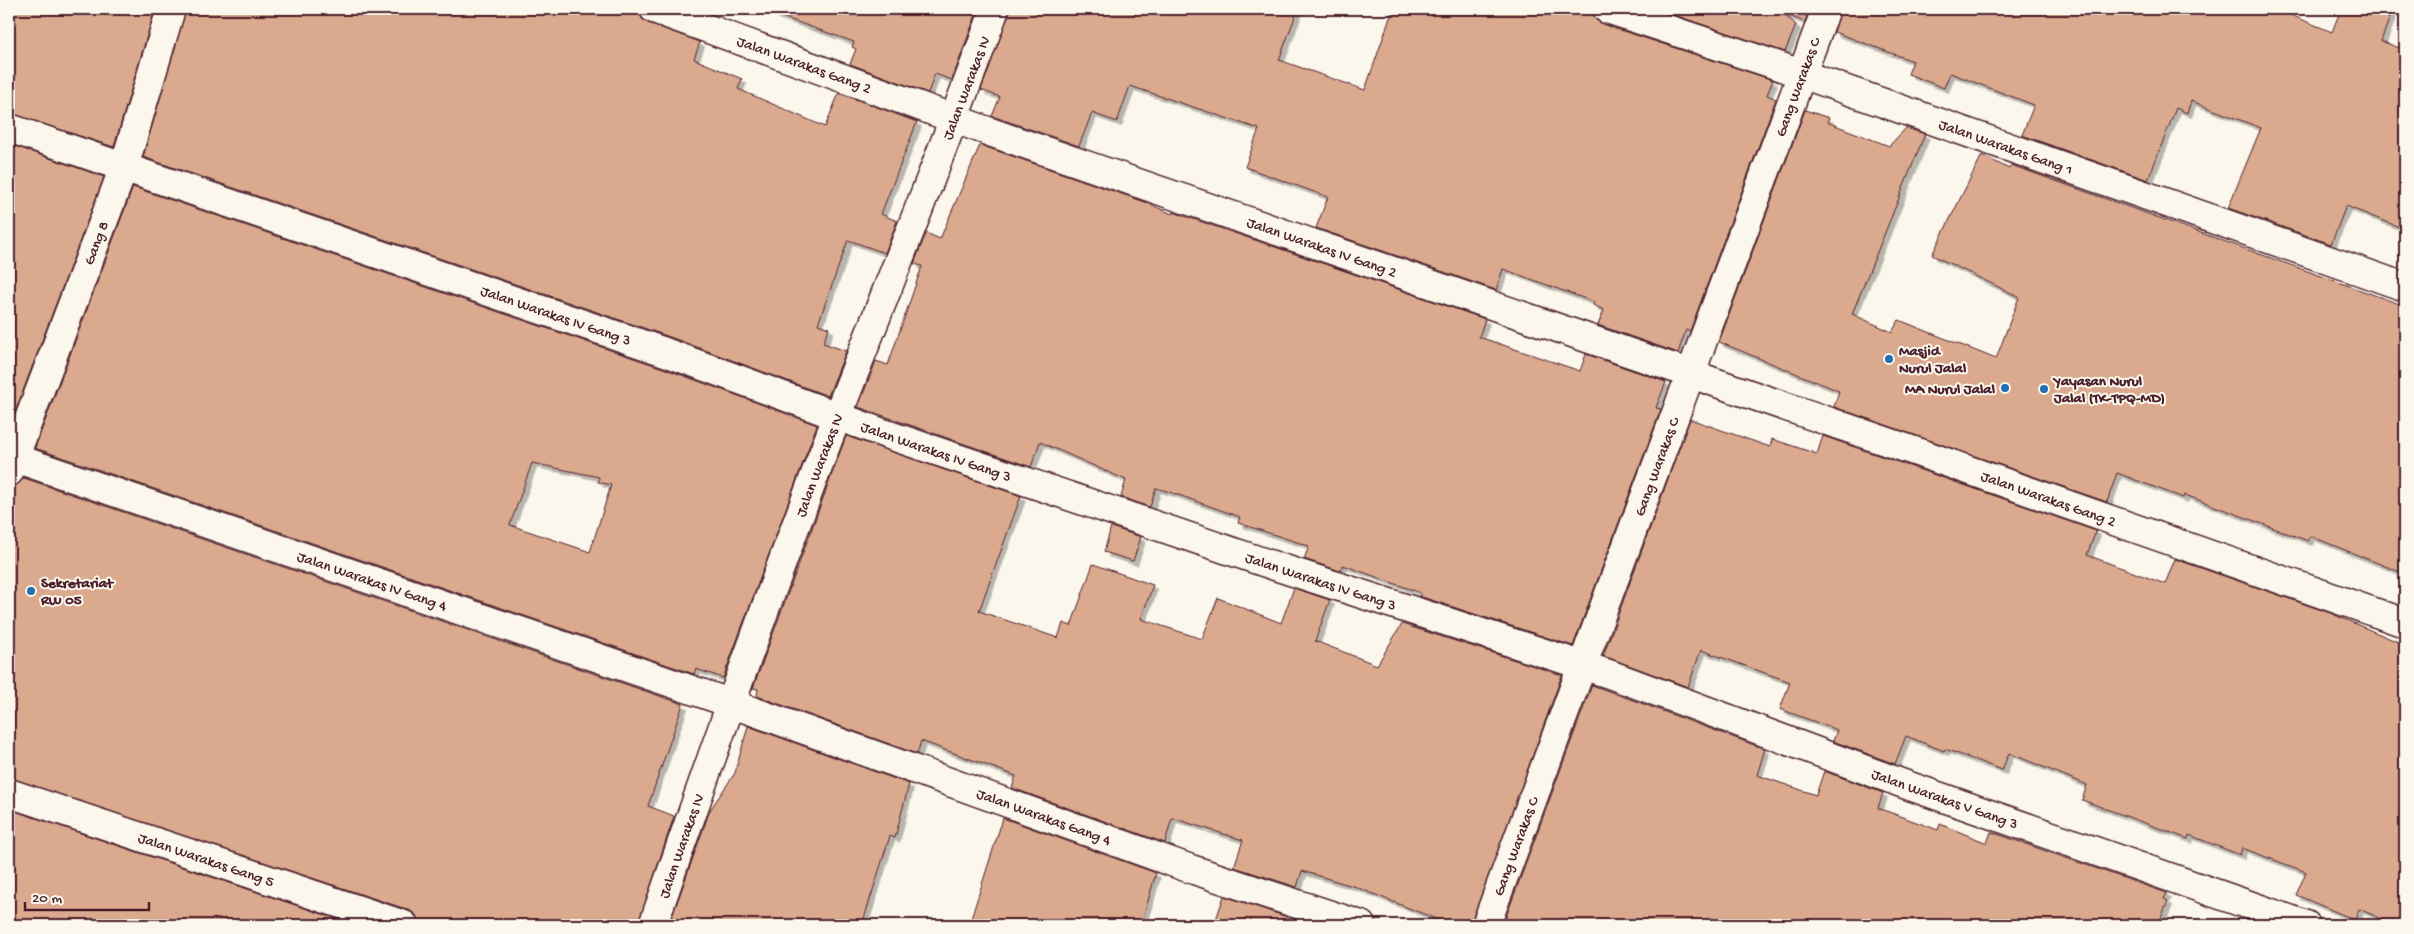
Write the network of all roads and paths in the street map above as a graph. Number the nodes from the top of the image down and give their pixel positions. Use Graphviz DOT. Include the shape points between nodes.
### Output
graph roads {
  1 [pos="171,9"];
  2 [pos="654,9"];
  3 [pos="995,9"];
  4 [pos="1607,9"];
  5 [pos="1826,9"];
  6 [pos="1803,76"];
  7 [pos="955,119"];
  8 [pos="9,128"];
  9 [pos="124,167"];
  10 [pos="2405,287"];
  11 [pos="1690,375"];
  12 [pos="837,417"];
  13 [pos="10,462"];
  14 [pos="2405,623"];
  15 [pos="1584,666"];
  16 [pos="730,704"];
  17 [pos="9,793"];
  18 [pos="404,925"];
  19 [pos="653,925"];
  20 [pos="1361,925"];
  21 [pos="1486,925"];
  22 [pos="2306,925"];
  1 -- 9 [label="street, Gang 8"];
  2 -- 7 [label="street, Jalan Warakas Gang 2"];
  3 -- 7 [label="street, Jalan Warakas IV"];
  4 -- 6 [label="street, Jalan Warakas Gang 1"];
  5 -- 6 [label="street, Gang Warakas C"];
  6 -- 10 [label="street, Jalan Warakas Gang 1"];
  6 -- 11 [label="street, Gang Warakas C"];
  7 -- 11 [label="street, Jalan Warakas IV Gang 2"];
  7 -- 12 [label="street, Jalan Warakas IV"];
  8 -- 9 [label="street, Jalan Warakas IV Gang 3"];
  9 -- 12 [label="street, Jalan Warakas IV Gang 3" via="655,349"];
  9 -- 13 [label="street, Gang 8"];
  11 -- 14 [label="street, Jalan Warakas Gang 2"];
  11 -- 15 [label="street, Gang Warakas C"];
  12 -- 15 [label="street, Jalan Warakas IV Gang 3" via="1278,567"];
  12 -- 16 [label="street, Jalan Warakas IV"];
  13 -- 16 [label="street, Jalan Warakas IV Gang 4"];
  15 -- 21 [label="street, Gang Warakas C"];
  15 -- 22 [label="street, Jalan Warakas V Gang 3" via="1901,783"];
  16 -- 19 [label="street, Jalan Warakas IV"];
  16 -- 20 [label="street, Jalan Warakas Gang 4" via="1173,862"];
  17 -- 18 [label="street, Jalan Warakas Gang 5"];
}
